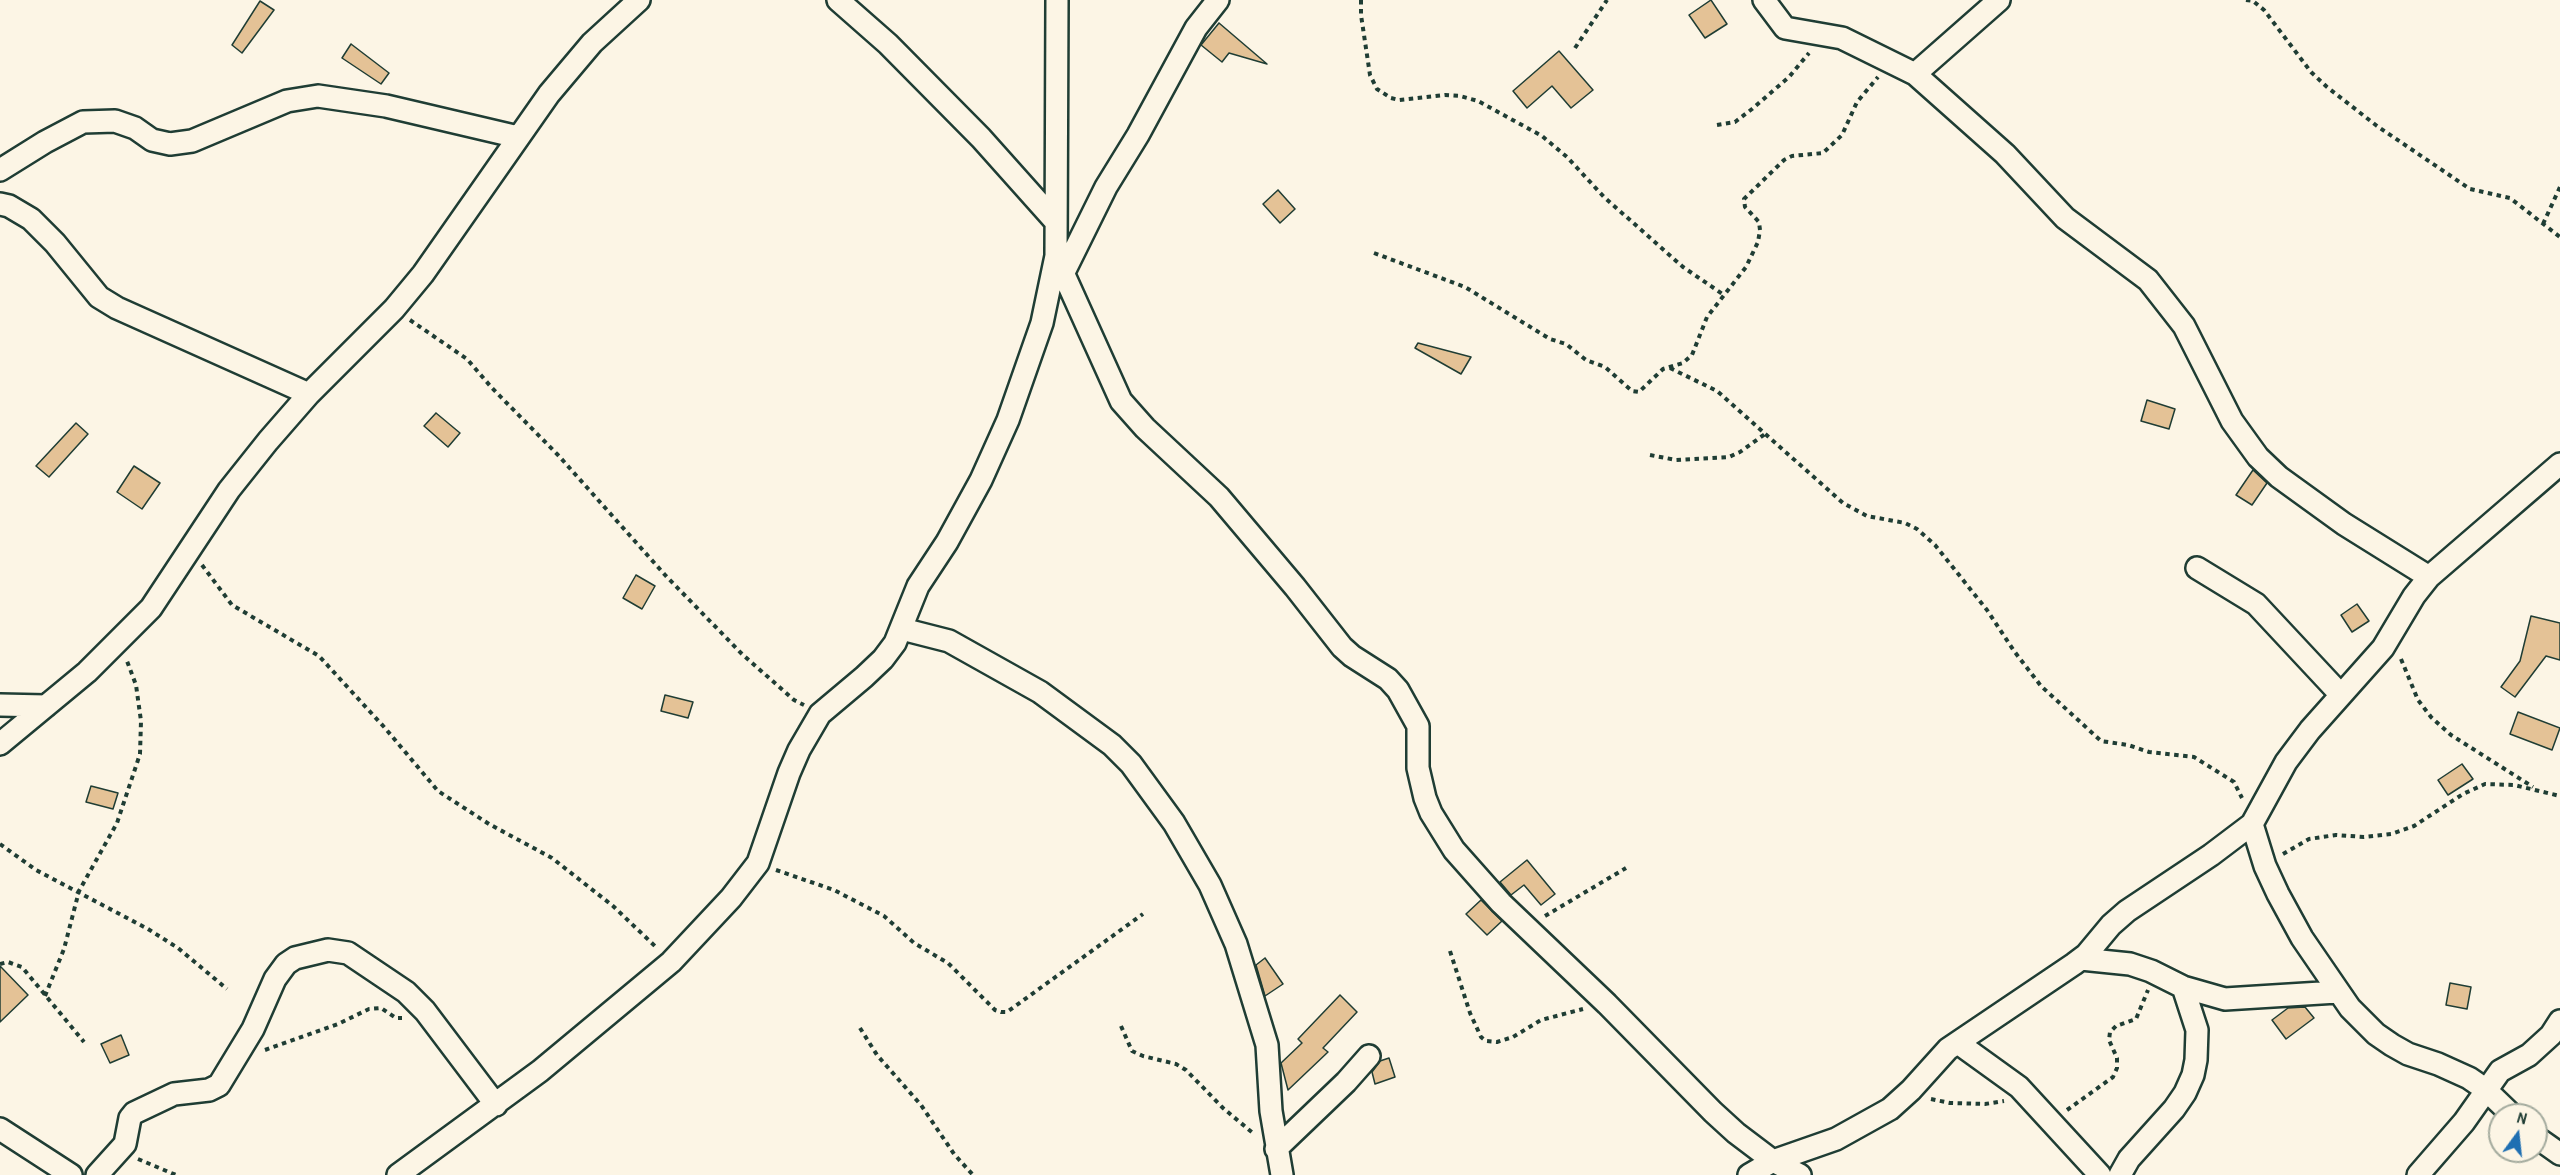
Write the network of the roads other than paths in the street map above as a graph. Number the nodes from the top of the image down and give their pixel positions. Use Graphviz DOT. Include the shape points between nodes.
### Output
graph roads {
  1 [pos="639,0"];
  2 [pos="837,0"];
  3 [pos="1057,0"];
  4 [pos="1218,0"];
  5 [pos="1764,0"];
  6 [pos="1999,0"];
  7 [pos="1915,74"];
  8 [pos="518,137"];
  9 [pos="0,170"];
  10 [pos="0,204"];
  11 [pos="1056,222"];
  12 [pos="1060,265"];
  13 [pos="309,394"];
  14 [pos="2560,464"];
  15 [pos="2197,568"];
  16 [pos="2429,577"];
  17 [pos="902,629"];
  18 [pos="2341,695"];
  19 [pos="0,705"];
  20 [pos="46,706"];
  21 [pos="0,744"];
  22 [pos="2252,824"];
  23 [pos="2081,959"];
  24 [pos="2183,987"];
  25 [pos="2337,992"];
  26 [pos="2560,1021"];
  27 [pos="1958,1043"];
  28 [pos="1369,1056"];
  29 [pos="2485,1089"];
  30 [pos="2500,1103"];
  31 [pos="496,1105"];
  32 [pos="0,1129"];
  33 [pos="1276,1149"];
  34 [pos="1773,1161"];
  35 [pos="70,1175"];
  36 [pos="97,1175"];
  37 [pos="398,1175"];
  38 [pos="1282,1175"];
  39 [pos="1749,1175"];
  40 [pos="1800,1175"];
  41 [pos="2100,1175"];
  42 [pos="2120,1175"];
  43 [pos="2418,1175"];
  1 -- 8 [label="street" via="592,43"];
  2 -- 11 [label="street" via="888,44 981,138"];
  3 -- 11 [label="street"];
  4 -- 12 [label="street" via="1196,28"];
  5 -- 7 [label="street" via="1785,28 1842,38"];
  6 -- 7 [label="street"];
  7 -- 16 [label="street" via="2005,154 2065,218 2148,280 2184,326 2232,421 2258,458 2334,518"];
  8 -- 9 [label="street" via="368,103 318,96 287,101 192,141 170,144 152,140 115,121 83,122"];
  8 -- 13 [label="street" via="423,274 394,309"];
  10 -- 13 [label="street" via="31,219 56,243 99,297"];
  11 -- 12 [label="street"];
  12 -- 17 [label="street" via="1008,420 981,480 918,586"];
  12 -- 34 [label="street" via="1121,401 1233,512 1342,647 1398,690 1418,726 1418,768 1431,813 1454,850 1501,903 1721,1119"];
  13 -- 20 [label="street" via="268,441 189,548 151,608 119,642"];
  14 -- 16 [label="street"];
  15 -- 18 [label="street" via="2256,604"];
  16 -- 18 [label="street" via="2383,648"];
  17 -- 31 [label="street" via="883,659 820,714 799,750 758,863 732,898 671,962"];
  17 -- 33 [label="street" via="949,642 1040,692 1112,745 1131,764 1174,823 1210,885 1236,944 1267,1045"];
  18 -- 22 [label="street" via="2286,762"];
  19 -- 20 [label="street"];
  20 -- 21 [label="street"];
  22 -- 23 [label="street" via="2127,911"];
  22 -- 25 [label="street" via="2265,866 2302,938"];
  23 -- 24 [label="street" via="2130,964"];
  23 -- 27 [label="street"];
  24 -- 25 [label="street" via="2231,999"];
  24 -- 42 [label="street" via="2197,1030 2193,1075 2174,1109 2129,1159"];
  25 -- 29 [label="street" via="2376,1034 2392,1045 2455,1071"];
  26 -- 29 [label="street" via="2529,1055 2500,1071"];
  27 -- 34 [label="street" via="1890,1109 1836,1139"];
  27 -- 41 [label="street" via="2008,1078"];
  28 -- 33 [label="street"];
  29 -- 30 [label="street"];
  29 -- 43 [label="street" via="2464,1122"];
  31 -- 36 [label="street" via="406,992 348,953 328,951 295,958 286,964 228,1073 214,1089 174,1094 134,1113 127,1139"];
  31 -- 37 [label="street"];
  32 -- 35 [label="street"];
  33 -- 38 [label="street"];
  34 -- 39 [label="street"];
  34 -- 40 [label="street"];
}
